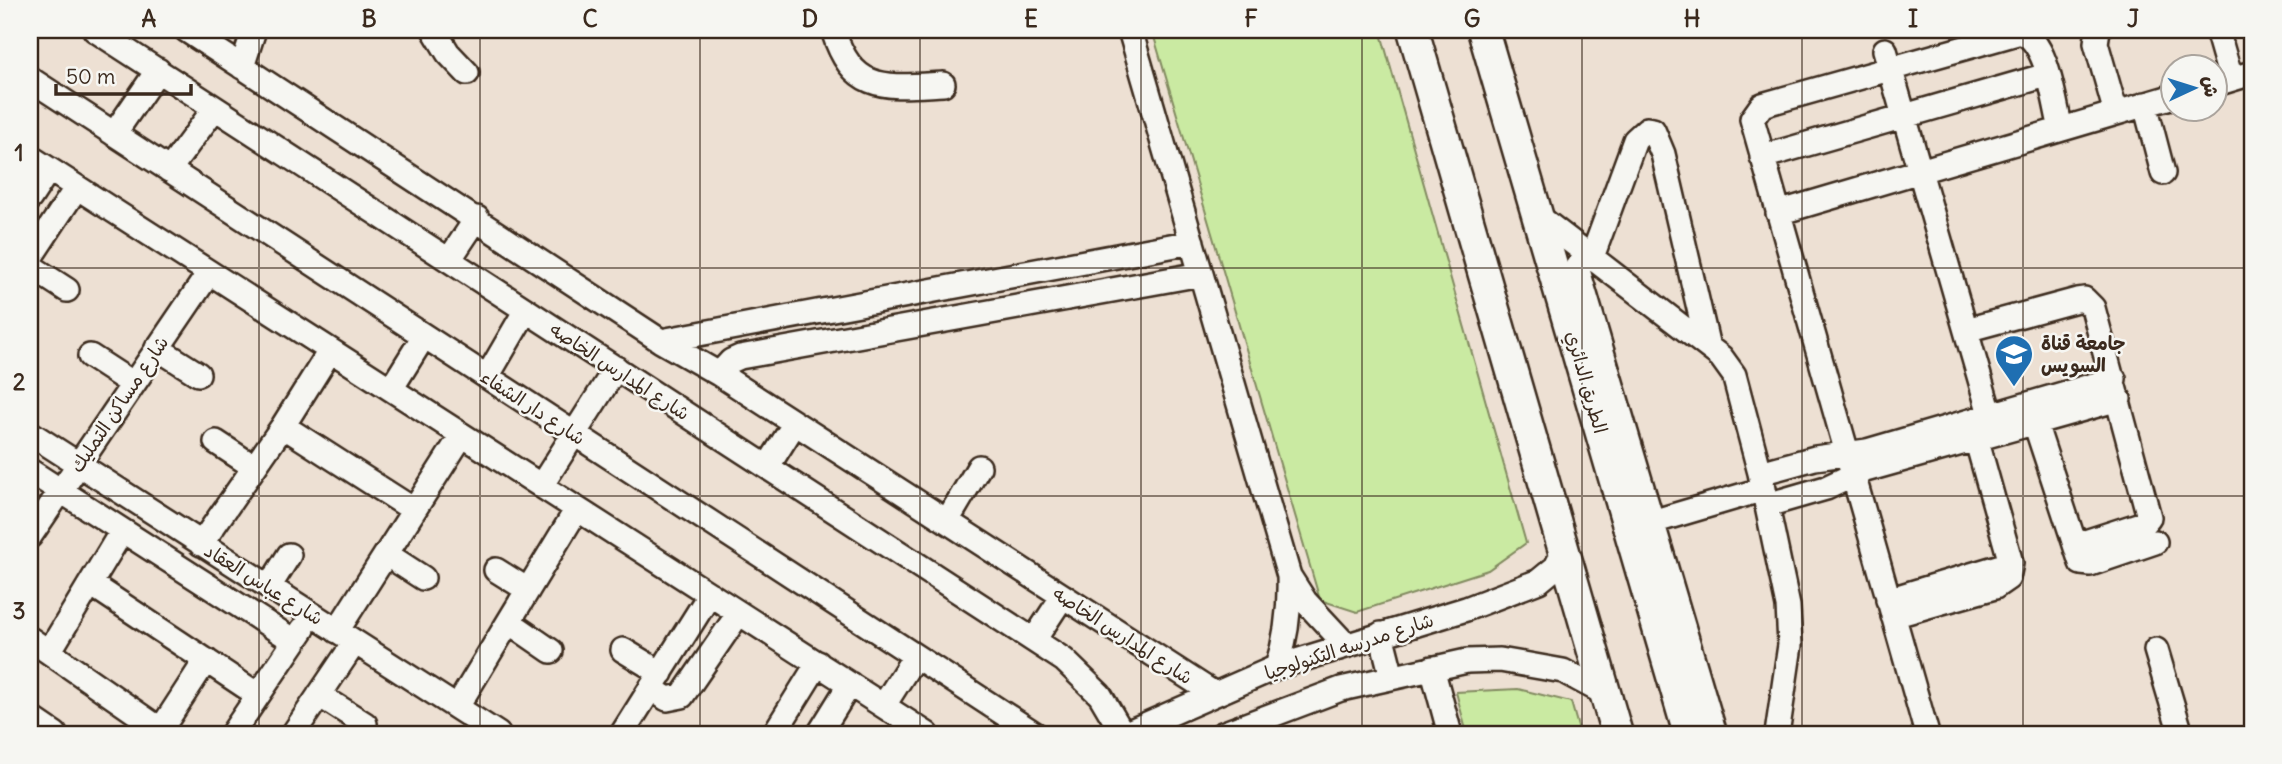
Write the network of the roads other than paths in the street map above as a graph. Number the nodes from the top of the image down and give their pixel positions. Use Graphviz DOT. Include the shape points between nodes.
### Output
graph roads {
  1 [pos="95,30"];
  2 [pos="186,30"];
  3 [pos="227,30"];
  4 [pos="254,30"];
  5 [pos="434,30"];
  6 [pos="834,30"];
  7 [pos="1130,30"];
  8 [pos="1413,30"];
  9 [pos="1483,30"];
  10 [pos="2098,30"];
  11 [pos="2217,30"];
  12 [pos="220,52"];
  13 [pos="1887,59"];
  14 [pos="242,67"];
  15 [pos="158,71"];
  16 [pos="467,73"];
  17 [pos="2047,75"];
  18 [pos="30,79"];
  19 [pos="2233,79"];
  20 [pos="943,84"];
  21 [pos="2160,100"];
  22 [pos="2145,104"];
  23 [pos="215,108"];
  24 [pos="2116,113"];
  25 [pos="1904,116"];
  26 [pos="2061,129"];
  27 [pos="114,134"];
  28 [pos="1762,158"];
  29 [pos="39,163"];
  30 [pos="169,170"];
  31 [pos="1920,170"];
  32 [pos="2163,173"];
  33 [pos="77,187"];
  34 [pos="30,198"];
  35 [pos="1778,213"];
  36 [pos="1538,215"];
  37 [pos="477,218"];
  38 [pos="1192,242"];
  39 [pos="30,258"];
  40 [pos="449,260"];
  41 [pos="1585,262"];
  42 [pos="30,266"];
  43 [pos="208,273"];
  44 [pos="1201,274"];
  45 [pos="67,290"];
  46 [pos="879,301"];
  47 [pos="526,310"];
  48 [pos="1966,330"];
  49 [pos="884,331"];
  50 [pos="424,336"];
  51 [pos="661,341"];
  52 [pos="1708,347"];
  53 [pos="157,348"];
  54 [pos="330,351"];
  55 [pos="90,356"];
  56 [pos="616,368"];
  57 [pos="198,374"];
  58 [pos="719,374"];
  59 [pos="487,377"];
  60 [pos="133,384"];
  61 [pos="391,389"];
  62 [pos="2116,389"];
  63 [pos="1996,419"];
  64 [pos="2035,423"];
  65 [pos="794,424"];
  66 [pos="283,426"];
  67 [pos="30,433"];
  68 [pos="574,433"];
  69 [pos="1970,433"];
  70 [pos="462,435"];
  71 [pos="216,442"];
  72 [pos="1850,464"];
  73 [pos="78,465"];
  74 [pos="768,466"];
  75 [pos="254,467"];
  76 [pos="979,467"];
  77 [pos="30,471"];
  78 [pos="541,486"];
  79 [pos="1763,489"];
  80 [pos="60,491"];
  81 [pos="577,509"];
  82 [pos="414,510"];
  83 [pos="947,521"];
  84 [pos="1652,522"];
  85 [pos="31,531"];
  86 [pos="122,531"];
  87 [pos="2155,542"];
  88 [pos="201,544"];
  89 [pos="2076,545"];
  90 [pos="1565,549"];
  91 [pos="386,554"];
  92 [pos="289,555"];
  93 [pos="496,570"];
  94 [pos="1289,576"];
  95 [pos="423,578"];
  96 [pos="91,584"];
  97 [pos="269,587"];
  98 [pos="528,590"];
  99 [pos="710,594"];
  100 [pos="1063,596"];
  101 [pos="1891,608"];
  102 [pos="739,613"];
  103 [pos="312,615"];
  104 [pos="509,622"];
  105 [pos="1381,634"];
  106 [pos="346,636"];
  107 [pos="30,639"];
  108 [pos="1034,640"];
  109 [pos="294,641"];
  110 [pos="1345,644"];
  111 [pos="623,650"];
  112 [pos="2157,650"];
  113 [pos="551,651"];
  114 [pos="49,652"];
  115 [pos="915,656"];
  116 [pos="206,660"];
  117 [pos="818,663"];
  118 [pos="1278,667"];
  119 [pos="1432,668"];
  120 [pos="1392,677"];
  121 [pos="656,681"];
  122 [pos="850,684"];
  123 [pos="1213,693"];
  124 [pos="1605,694"];
  125 [pos="258,695"];
  126 [pos="319,695"];
  127 [pos="884,705"];
  128 [pos="457,708"];
  129 [pos="30,717"];
  130 [pos="365,724"];
  131 [pos="159,732"];
  132 [pos="1233,732"];
  133 [pos="55,734"];
  134 [pos="232,734"];
  135 [pos="293,734"];
  136 [pos="496,734"];
  137 [pos="622,734"];
  138 [pos="774,734"];
  139 [pos="818,734"];
  140 [pos="928,734"];
  141 [pos="1035,734"];
  142 [pos="1124,734"];
  143 [pos="1450,734"];
  144 [pos="1617,734"];
  145 [pos="1689,734"];
  146 [pos="1714,734"];
  147 [pos="1777,734"];
  148 [pos="1927,734"];
  149 [pos="2181,734"];
  1 -- 15 [label="street, شارع المدارس الخاصه"];
  2 -- 12 [label="street, شارع المدارس الخاصه"];
  3 -- 12 [label="street"];
  4 -- 14 [label="street"];
  5 -- 16 [label="street"];
  6 -- 20 [label="street" via="846,62 872,83 888,87"];
  7 -- 38 [label="street"];
  8 -- 90 [label="main road"];
  9 -- 36 [label="main road, الطريق الدائري"];
  10 -- 24 [label="street" via="2095,43"];
  11 -- 19 [label="street"];
  12 -- 14 [label="street, شارع المدارس الخاصه"];
  13 -- 17 [label="street" via="2021,32 2037,43"];
  13 -- 25 [label="street"];
  13 -- 28 [label="street" via="1762,105 1752,119"];
  14 -- 37 [label="street, شارع المدارس الخاصه"];
  15 -- 23 [label="street, شارع المدارس الخاصه"];
  15 -- 27 [label="street"];
  17 -- 25 [label="street"];
  17 -- 26 [label="street"];
  18 -- 27 [label="street, شارع دار الشفاء"];
  21 -- 22 [label="street"];
  22 -- 24 [label="street"];
  22 -- 32 [label="street"];
  23 -- 30 [label="street"];
  23 -- 40 [label="street, شارع المدارس الخاصه"];
  24 -- 26 [label="street"];
  25 -- 28 [label="street"];
  25 -- 31 [label="street"];
  26 -- 31 [label="street"];
  27 -- 30 [label="street, شارع دار الشفاء"];
  28 -- 35 [label="street"];
  29 -- 33 [label="street"];
  29 -- 34 [label="street"];
  30 -- 50 [label="street, شارع دار الشفاء"];
  31 -- 35 [label="street"];
  31 -- 48 [label="street"];
  33 -- 39 [label="street"];
  33 -- 43 [label="street"];
  35 -- 72 [label="street"];
  36 -- 41 [label="street"];
  36 -- 145 [label="main road, الطريق الدائري"];
  37 -- 40 [label="street"];
  37 -- 51 [label="street, شارع المدارس الخاصه"];
  38 -- 44 [label="street"];
  38 -- 46 [label="street"];
  40 -- 47 [label="street, شارع المدارس الخاصه"];
  41 -- 52 [label="street"];
  41 -- 52 [label="street" via="1635,140 1647,129 1653,130 1663,154"];
  41 -- 84 [label="street"];
  42 -- 45 [label="street"];
  43 -- 53 [label="street, شارع مساكن التمليك"];
  43 -- 54 [label="street"];
  44 -- 49 [label="street"];
  44 -- 94 [label="street"];
  46 -- 49 [label="street"];
  46 -- 51 [label="street"];
  47 -- 56 [label="street, شارع المدارس الخاصه"];
  47 -- 59 [label="street"];
  48 -- 62 [label="street" via="2084,299 2093,308"];
  48 -- 63 [label="street"];
  49 -- 58 [label="street" via="740,357"];
  50 -- 59 [label="street, شارع دار الشفاء"];
  50 -- 61 [label="street"];
  51 -- 58 [label="street, شارع المدارس الخاصه"];
  52 -- 79 [label="street" via="1734,375"];
  53 -- 57 [label="street"];
  53 -- 60 [label="street, شارع مساكن التمليك"];
  54 -- 61 [label="street"];
  54 -- 66 [label="street"];
  55 -- 60 [label="street"];
  56 -- 68 [label="street"];
  56 -- 74 [label="street, شارع المدارس الخاصه"];
  58 -- 65 [label="street, شارع المدارس الخاصه"];
  59 -- 68 [label="street, شارع دار الشفاء"];
  60 -- 73 [label="street, شارع مساكن التمليك"];
  61 -- 70 [label="street"];
  62 -- 63 [label="street"];
  62 -- 64 [label="street"];
  62 -- 89 [label="street" via="2149,517 2144,523"];
  63 -- 64 [label="street"];
  63 -- 69 [label="street"];
  64 -- 89 [label="street"];
  65 -- 74 [label="street"];
  65 -- 83 [label="street, شارع المدارس الخاصه"];
  66 -- 75 [label="street"];
  66 -- 82 [label="street"];
  67 -- 73 [label="street, شارع عباس العقاد"];
  68 -- 78 [label="street"];
  68 -- 115 [label="street, شارع دار الشفاء"];
  69 -- 72 [label="street"];
  69 -- 101 [label="street" via="2011,563"];
  70 -- 78 [label="street"];
  70 -- 82 [label="street"];
  71 -- 75 [label="street"];
  72 -- 79 [label="street" via="1815,458"];
  72 -- 79 [label="street" via="1826,488"];
  72 -- 101 [label="street"];
  73 -- 80 [label="street, شارع مساكن التمليك"];
  73 -- 88 [label="street, شارع عباس العقاد"];
  74 -- 108 [label="street, شارع المدارس الخاصه"];
  75 -- 88 [label="street"];
  76 -- 83 [label="street"];
  77 -- 80 [label="street, شارع عباس العقاد"];
  78 -- 81 [label="street"];
  79 -- 84 [label="street"];
  79 -- 147 [label="street" via="1790,627"];
  80 -- 85 [label="street, شارع مساكن التمليك"];
  80 -- 86 [label="street, شارع عباس العقاد"];
  81 -- 98 [label="street"];
  81 -- 99 [label="street"];
  82 -- 91 [label="street"];
  83 -- 100 [label="street, شارع المدارس الخاصه"];
  84 -- 146 [label="street"];
  86 -- 96 [label="street"];
  86 -- 109 [label="street, شارع عباس العقاد"];
  87 -- 89 [label="street" via="2086,565 2079,559"];
  88 -- 97 [label="street, شارع عباس العقاد"];
  90 -- 105 [label="street, شارع مدرسه التكنولوجيا" via="1556,567 1539,581"];
  90 -- 124 [label="main road"];
  91 -- 95 [label="street"];
  91 -- 106 [label="street"];
  92 -- 97 [label="street"];
  93 -- 98 [label="street"];
  94 -- 110 [label="street" via="1305,601"];
  94 -- 118 [label="street" via="1288,627"];
  96 -- 114 [label="street"];
  96 -- 116 [label="street"];
  97 -- 103 [label="street, شارع عباس العقاد"];
  98 -- 104 [label="street"];
  99 -- 102 [label="street"];
  99 -- 121 [label="street"];
  100 -- 108 [label="street"];
  100 -- 123 [label="street, شارع المدارس الخاصه"];
  101 -- 148 [label="street"];
  102 -- 117 [label="street"];
  102 -- 121 [label="street" via="682,696 667,699"];
  103 -- 106 [label="street, شارع عباس العقاد"];
  103 -- 109 [label="street"];
  104 -- 113 [label="street"];
  104 -- 128 [label="street"];
  105 -- 110 [label="street, شارع مدرسه التكنولوجيا"];
  105 -- 120 [label="street"];
  106 -- 126 [label="street"];
  106 -- 128 [label="street, شارع عباس العقاد"];
  107 -- 114 [label="street"];
  108 -- 142 [label="street, شارع المدارس الخاصه" via="1091,684"];
  109 -- 125 [label="street"];
  110 -- 118 [label="street, شارع مدرسه التكنولوجيا"];
  111 -- 121 [label="street"];
  112 -- 149 [label="street"];
  114 -- 131 [label="street"];
  115 -- 127 [label="street"];
  115 -- 141 [label="street, شارع دار الشفاء"];
  116 -- 125 [label="street"];
  116 -- 131 [label="street"];
  117 -- 122 [label="street"];
  117 -- 138 [label="street"];
  118 -- 123 [label="street, شارع مدرسه التكنولوجيا"];
  119 -- 120 [label="street, شارع مدرسه التكنولوجيا"];
  119 -- 124 [label="street, شارع مدرسه التكنولوجيا" via="1467,661 1511,661 1563,671"];
  119 -- 143 [label="street"];
  120 -- 132 [label="street, شارع مدرسه التكنولوجيا" via="1342,689"];
  121 -- 137 [label="street"];
  122 -- 127 [label="street"];
  122 -- 139 [label="street"];
  123 -- 142 [label="street, شارع مدرسه التكنولوجيا"];
  124 -- 144 [label="main road"];
  125 -- 134 [label="street"];
  126 -- 130 [label="street"];
  126 -- 135 [label="street"];
  127 -- 140 [label="street"];
  128 -- 136 [label="street, شارع عباس العقاد"];
  129 -- 133 [label="street"];
}
